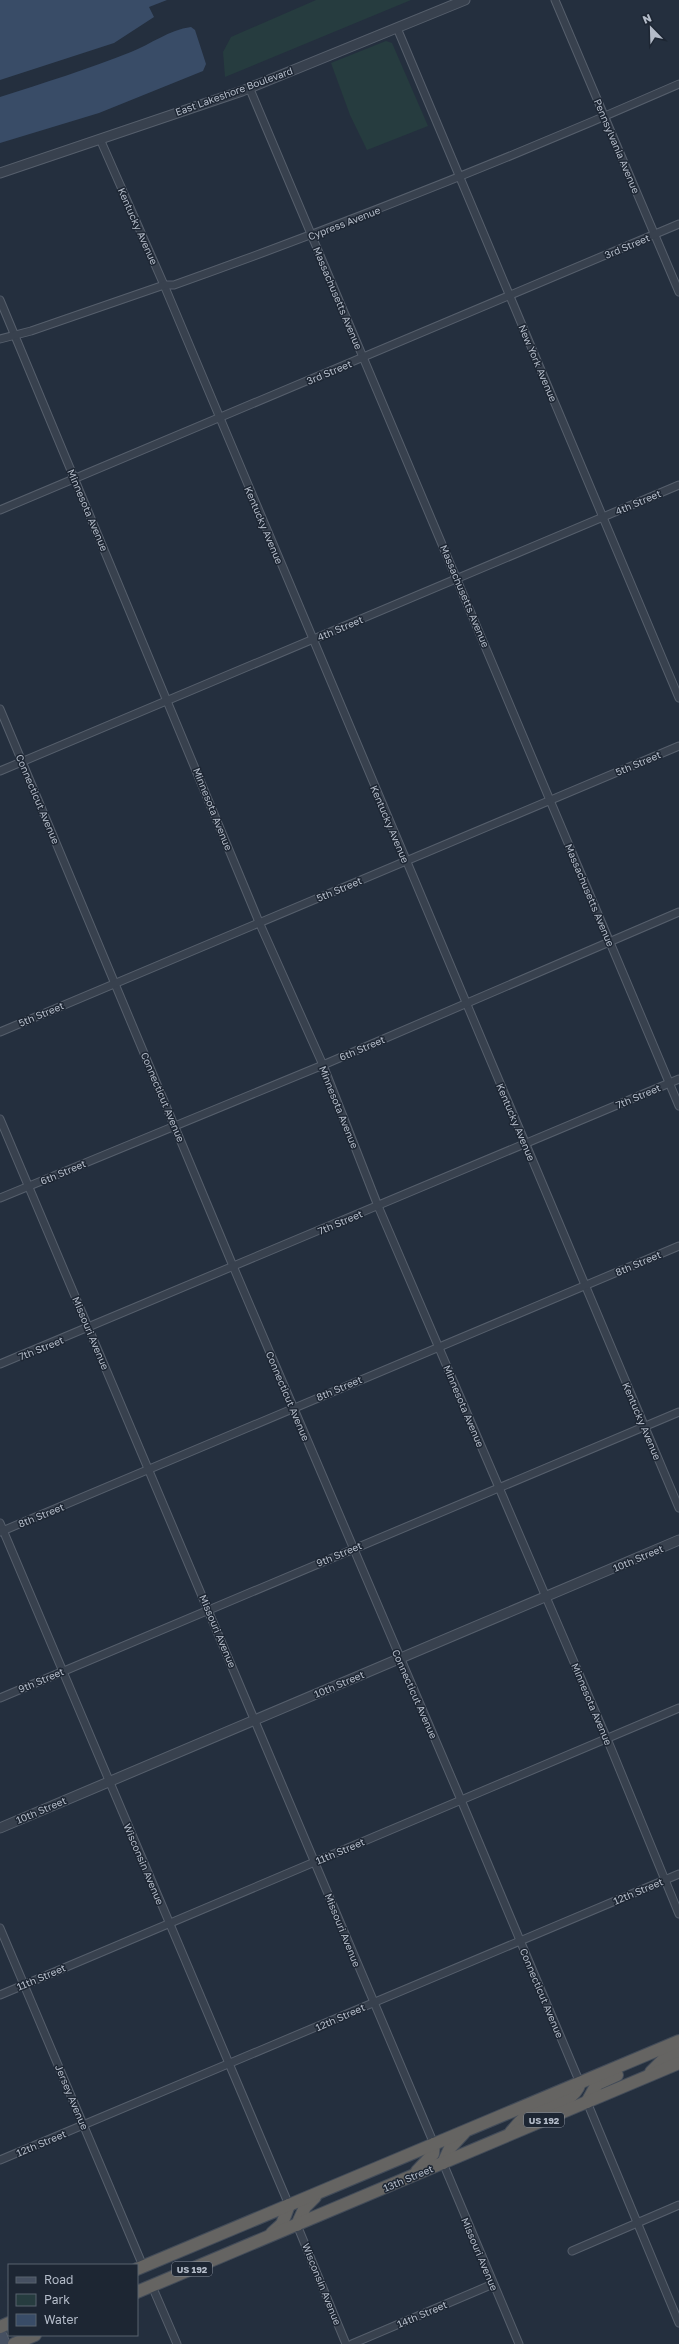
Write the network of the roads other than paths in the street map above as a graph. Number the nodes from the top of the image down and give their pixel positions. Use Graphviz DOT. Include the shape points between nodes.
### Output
graph roads {
  1 [pos="465,0"];
  2 [pos="555,0"];
  3 [pos="397,28"];
  4 [pos="679,84"];
  5 [pos="249,87"];
  6 [pos="605,116"];
  7 [pos="100,139"];
  8 [pos="0,173"];
  9 [pos="460,178"];
  10 [pos="679,224"];
  11 [pos="655,234"];
  12 [pos="312,236"];
  13 [pos="164,285"];
  14 [pos="679,292"];
  15 [pos="510,296"];
  16 [pos="0,300"];
  17 [pos="15,335"];
  18 [pos="0,339"];
  19 [pos="364,357"];
  20 [pos="218,418"];
  21 [pos="75,479"];
  22 [pos="679,485"];
  23 [pos="0,510"];
  24 [pos="602,517"];
  25 [pos="458,580"];
  26 [pos="312,640"];
  27 [pos="679,698"];
  28 [pos="168,700"];
  29 [pos="0,709"];
  30 [pos="679,746"];
  31 [pos="23,762"];
  32 [pos="0,771"];
  33 [pos="550,800"];
  34 [pos="406,861"];
  35 [pos="679,912"];
  36 [pos="259,922"];
  37 [pos="610,942"];
  38 [pos="114,983"];
  39 [pos="465,1003"];
  40 [pos="0,1032"];
  41 [pos="323,1065"];
  42 [pos="679,1079"];
  43 [pos="669,1083"];
  44 [pos="679,1106"];
  45 [pos="0,1119"];
  46 [pos="175,1125"];
  47 [pos="525,1144"];
  48 [pos="28,1186"];
  49 [pos="0,1198"];
  50 [pos="378,1206"];
  51 [pos="679,1246"];
  52 [pos="233,1266"];
  53 [pos="584,1286"];
  54 [pos="89,1328"];
  55 [pos="439,1346"];
  56 [pos="0,1364"];
  57 [pos="293,1408"];
  58 [pos="679,1412"];
  59 [pos="644,1426"];
  60 [pos="150,1470"];
  61 [pos="499,1487"];
  62 [pos="679,1508"];
  63 [pos="0,1523"];
  64 [pos="2,1531"];
  65 [pos="679,1540"];
  66 [pos="354,1548"];
  67 [pos="545,1596"];
  68 [pos="209,1609"];
  69 [pos="400,1659"];
  70 [pos="63,1671"];
  71 [pos="0,1698"];
  72 [pos="679,1708"];
  73 [pos="254,1720"];
  74 [pos="607,1738"];
  75 [pos="109,1782"];
  76 [pos="461,1800"];
  77 [pos="0,1828"];
  78 [pos="315,1862"];
  79 [pos="679,1874"];
  80 [pos="664,1880"];
  81 [pos="679,1914"];
  82 [pos="169,1923"];
  83 [pos="0,1928"];
  84 [pos="520,1941"];
  85 [pos="24,1984"];
  86 [pos="0,1995"];
  87 [pos="373,2002"];
  88 [pos="679,2040"];
  89 [pos="650,2052"];
  90 [pos="679,2052"];
  91 [pos="679,2063"];
  92 [pos="228,2064"];
  93 [pos="648,2076"];
  94 [pos="580,2083"];
  95 [pos="587,2102"];
  96 [pos="83,2125"];
  97 [pos="468,2130"];
  98 [pos="509,2134"];
  99 [pos="434,2144"];
  100 [pos="0,2160"];
  101 [pos="443,2163"];
  102 [pos="410,2177"];
  103 [pos="320,2192"];
  104 [pos="289,2205"];
  105 [pos="679,2205"];
  106 [pos="637,2223"];
  107 [pos="297,2225"];
  108 [pos="269,2237"];
  109 [pos="572,2251"];
  110 [pos="140,2268"];
  111 [pos="493,2284"];
  112 [pos="152,2286"];
  113 [pos="138,2292"];
  114 [pos="679,2323"];
  115 [pos="0,2332"];
  116 [pos="33,2336"];
  117 [pos="5,2344"];
  118 [pos="14,2344"];
  119 [pos="177,2344"];
  120 [pos="346,2344"];
  121 [pos="352,2344"];
  122 [pos="519,2344"];
  1 -- 3 [label="street, East Lakeshore Boulevard"];
  2 -- 6 [label="street, Pennsylvania Avenue"];
  3 -- 5 [label="street, East Lakeshore Boulevard"];
  3 -- 9 [label="street, New York Avenue"];
  4 -- 6 [label="street, Cypress Avenue"];
  5 -- 7 [label="street, East Lakeshore Boulevard"];
  5 -- 12 [label="street, Massachusetts Avenue"];
  6 -- 9 [label="street, Cypress Avenue"];
  6 -- 11 [label="street, Pennsylvania Avenue"];
  7 -- 8 [label="street, East Lakeshore Boulevard"];
  7 -- 13 [label="street, Kentucky Avenue"];
  9 -- 12 [label="street, Cypress Avenue"];
  9 -- 15 [label="street, New York Avenue"];
  10 -- 11 [label="street, 3rd Street"];
  11 -- 14 [label="street, Pennsylvania Avenue"];
  11 -- 15 [label="street, 3rd Street"];
  12 -- 13 [label="street, Cypress Avenue" via="174,285"];
  12 -- 19 [label="street, Massachusetts Avenue"];
  13 -- 17 [label="street, Cypress Avenue"];
  13 -- 20 [label="street, Kentucky Avenue"];
  15 -- 19 [label="street, 3rd Street"];
  15 -- 24 [label="street, New York Avenue"];
  16 -- 17 [label="street, Minnesota Avenue"];
  17 -- 18 [label="street, Cypress Avenue"];
  17 -- 21 [label="street, Minnesota Avenue"];
  19 -- 20 [label="street, 3rd Street"];
  19 -- 25 [label="street, Massachusetts Avenue"];
  20 -- 21 [label="street, 3rd Street"];
  20 -- 26 [label="street, Kentucky Avenue"];
  21 -- 23 [label="street, 3rd Street"];
  21 -- 28 [label="street, Minnesota Avenue"];
  22 -- 24 [label="street, 4th Street"];
  24 -- 25 [label="street, 4th Street"];
  24 -- 27 [label="street, New York Avenue"];
  25 -- 26 [label="street, 4th Street"];
  25 -- 33 [label="street, Massachusetts Avenue"];
  26 -- 28 [label="street, 4th Street"];
  26 -- 34 [label="street, Kentucky Avenue"];
  28 -- 31 [label="street, 4th Street"];
  28 -- 36 [label="street, Minnesota Avenue"];
  29 -- 31 [label="street, Connecticut Avenue"];
  30 -- 33 [label="street, 5th Street"];
  31 -- 32 [label="street, 4th Street"];
  31 -- 38 [label="street, Connecticut Avenue"];
  33 -- 34 [label="street, 5th Street"];
  33 -- 37 [label="street, Massachusetts Avenue"];
  34 -- 36 [label="street, 5th Street"];
  34 -- 39 [label="street, Kentucky Avenue"];
  35 -- 37 [label="street, 6th Street"];
  36 -- 38 [label="street, 5th Street"];
  36 -- 41 [label="street, Minnesota Avenue"];
  37 -- 39 [label="street, 6th Street"];
  37 -- 43 [label="street, Massachusetts Avenue"];
  38 -- 40 [label="street, 5th Street"];
  38 -- 46 [label="street, Connecticut Avenue"];
  39 -- 41 [label="street, 6th Street"];
  39 -- 47 [label="street, Kentucky Avenue"];
  41 -- 46 [label="street, 6th Street"];
  41 -- 50 [label="street, Minnesota Avenue"];
  42 -- 43 [label="street, 7th Street"];
  43 -- 44 [label="street, Massachusetts Avenue"];
  43 -- 47 [label="street, 7th Street"];
  45 -- 48 [label="street, Missouri Avenue"];
  46 -- 48 [label="street, 6th Street"];
  46 -- 52 [label="street, Connecticut Avenue"];
  47 -- 50 [label="street, 7th Street"];
  47 -- 53 [label="street, Kentucky Avenue"];
  48 -- 49 [label="street, 6th Street"];
  48 -- 54 [label="street, Missouri Avenue"];
  50 -- 52 [label="street, 7th Street"];
  50 -- 55 [label="street, Minnesota Avenue"];
  51 -- 53 [label="street, 8th Street"];
  52 -- 54 [label="street, 7th Street"];
  52 -- 57 [label="street, Connecticut Avenue"];
  53 -- 55 [label="street, 8th Street"];
  53 -- 59 [label="street, Kentucky Avenue"];
  54 -- 56 [label="street, 7th Street"];
  54 -- 60 [label="street, Missouri Avenue"];
  55 -- 57 [label="street, 8th Street"];
  55 -- 61 [label="street, Minnesota Avenue"];
  57 -- 60 [label="street, 8th Street"];
  57 -- 66 [label="street, Connecticut Avenue"];
  58 -- 59 [label="street, 9th Street"];
  59 -- 61 [label="street, 9th Street"];
  59 -- 62 [label="street, Kentucky Avenue"];
  60 -- 64 [label="street, 8th Street"];
  60 -- 68 [label="street, Missouri Avenue"];
  61 -- 66 [label="street, 9th Street"];
  61 -- 67 [label="street, Minnesota Avenue"];
  63 -- 64 [label="street, Wisconsin Avenue"];
  64 -- 70 [label="street, Wisconsin Avenue"];
  65 -- 67 [label="street, 10th Street"];
  66 -- 68 [label="street, 9th Street"];
  66 -- 69 [label="street, Connecticut Avenue"];
  67 -- 69 [label="street, 10th Street"];
  67 -- 74 [label="street, Minnesota Avenue"];
  68 -- 70 [label="street, 9th Street"];
  68 -- 73 [label="street, Missouri Avenue"];
  69 -- 73 [label="street, 10th Street"];
  69 -- 76 [label="street, Connecticut Avenue"];
  70 -- 71 [label="street, 9th Street"];
  70 -- 75 [label="street, Wisconsin Avenue"];
  72 -- 74 [label="street, 11th Street"];
  73 -- 75 [label="street, 10th Street"];
  73 -- 78 [label="street, Missouri Avenue"];
  74 -- 76 [label="street, 11th Street"];
  74 -- 80 [label="street, Minnesota Avenue"];
  75 -- 77 [label="street, 10th Street"];
  75 -- 82 [label="street, Wisconsin Avenue"];
  76 -- 78 [label="street, 11th Street"];
  76 -- 84 [label="street, Connecticut Avenue"];
  78 -- 82 [label="street, 11th Street"];
  78 -- 87 [label="street, Missouri Avenue"];
  79 -- 80 [label="street, 12th Street"];
  80 -- 81 [label="street, Minnesota Avenue"];
  80 -- 84 [label="street, 12th Street"];
  82 -- 85 [label="street, 11th Street"];
  82 -- 92 [label="street, Wisconsin Avenue"];
  83 -- 85 [label="street, Jersey Avenue"];
  84 -- 87 [label="street, 12th Street"];
  84 -- 94 [label="street, Connecticut Avenue"];
  85 -- 86 [label="street, 11th Street"];
  85 -- 96 [label="street, Jersey Avenue"];
  87 -- 92 [label="street, 12th Street"];
  87 -- 99 [label="street, Missouri Avenue"];
  88 -- 89 [label="highway, US 192"];
  89 -- 94 [label="highway, US 192"];
  89 -- 95 [label="highway" via="637,2067 597,2084"];
  90 -- 93 [label="highway" via="665,2058"];
  91 -- 93 [label="highway, 13th Street / US 192"];
  92 -- 96 [label="street, 12th Street"];
  92 -- 104 [label="street, Wisconsin Avenue"];
  93 -- 95 [label="highway, 13th Street / US 192"];
  94 -- 97 [label="highway, US 192"];
  94 -- 98 [label="highway" via="576,2092 568,2099 524,2118"];
  95 -- 98 [label="highway, 13th Street / US 192"];
  95 -- 106 [label="street"];
  96 -- 100 [label="street, 12th Street"];
  96 -- 110 [label="street, Jersey Avenue"];
  97 -- 99 [label="highway, US 192"];
  97 -- 101 [label="highway" via="450,2148"];
  98 -- 101 [label="highway, 13th Street / US 192"];
  99 -- 102 [label="highway" via="427,2162"];
  99 -- 103 [label="highway, US 192"];
  101 -- 102 [label="highway, 13th Street / US 192"];
  101 -- 111 [label="street, Missouri Avenue"];
  102 -- 107 [label="highway, 13th Street / US 192"];
  103 -- 104 [label="highway, US 192"];
  103 -- 107 [label="highway" via="306,2207"];
  104 -- 108 [label="highway" via="282,2224"];
  104 -- 110 [label="highway, US 192"];
  105 -- 106 [label="street"];
  106 -- 109 [label="street"];
  106 -- 114 [label="street"];
  107 -- 108 [label="highway, 13th Street / US 192"];
  107 -- 120 [label="street, Wisconsin Avenue"];
  108 -- 112 [label="highway, 13th Street / US 192"];
  111 -- 121 [label="street, 14th Street"];
  111 -- 122 [label="street, Missouri Avenue"];
  112 -- 113 [label="highway, 13th Street / US 192"];
  112 -- 119 [label="street"];
  115 -- 117 [label="main road"];
  116 -- 118 [label="highway"];
}
